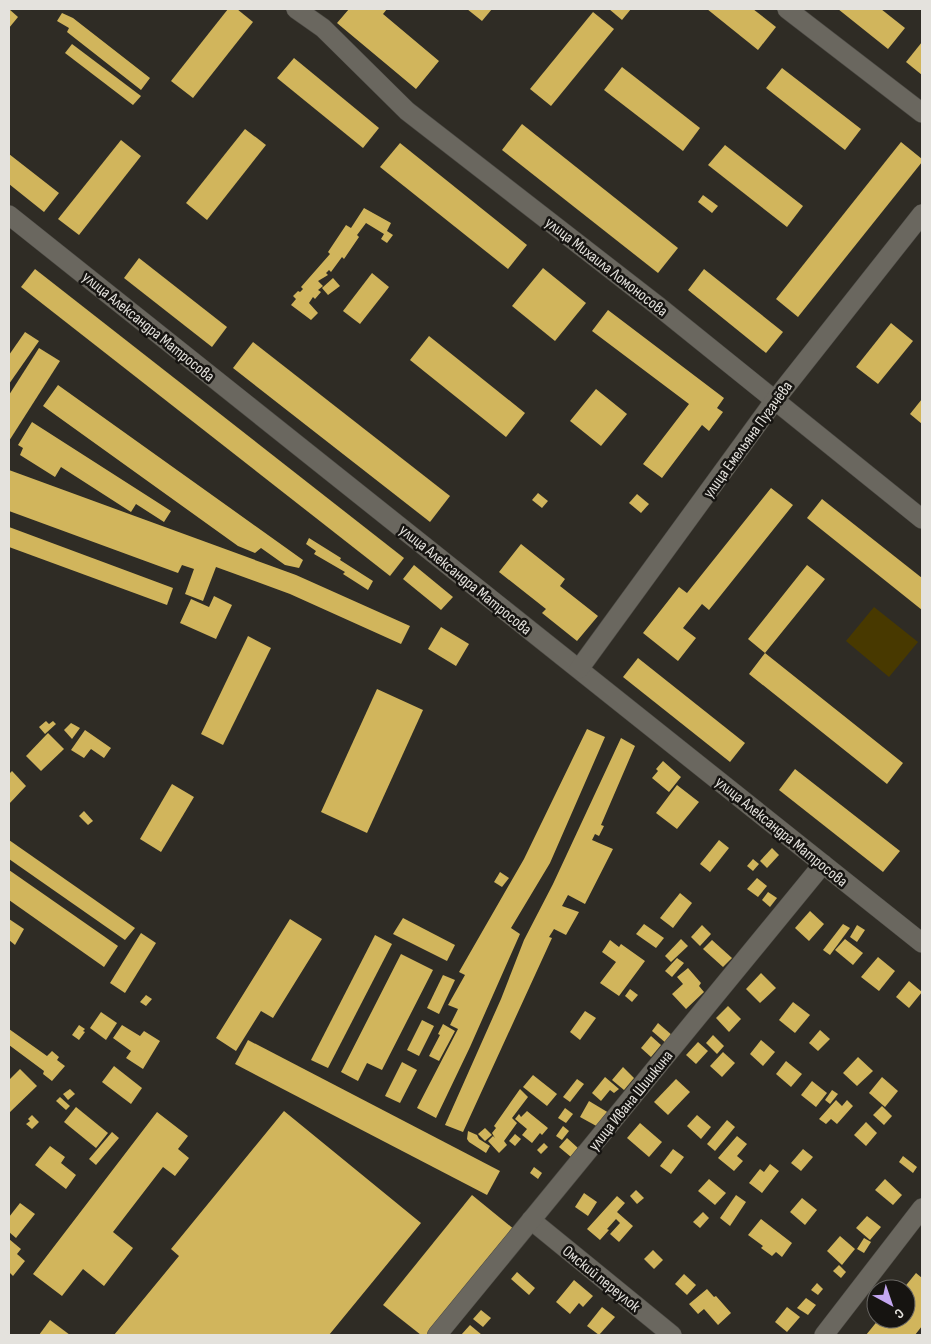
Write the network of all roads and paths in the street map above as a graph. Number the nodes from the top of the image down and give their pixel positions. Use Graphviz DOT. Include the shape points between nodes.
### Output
graph roads {
  1 [pos="296,9"];
  2 [pos="787,9"];
  3 [pos="922,113"];
  4 [pos="922,214"];
  5 [pos="9,215"];
  6 [pos="775,400"];
  7 [pos="922,519"];
  8 [pos="579,669"];
  9 [pos="823,864"];
  10 [pos="922,943"];
  11 [pos="922,1208"];
  12 [pos="531,1220"];
  13 [pos="437,1335"];
  14 [pos="672,1335"];
  15 [pos="824,1335"];
  1 -- 6 [label="street, улица Михаила Ломоносова" via="323,28 407,111"];
  2 -- 3 [label="street"];
  4 -- 6 [label="street, улица Емельяна Пугачёва"];
  5 -- 8 [label="street, улица Александра Матросова"];
  6 -- 7 [label="street, улица Михаила Ломоносова"];
  6 -- 8 [label="street, улица Емельяна Пугачёва"];
  8 -- 9 [label="street, улица Александра Матросова"];
  9 -- 10 [label="street, улица Александра Матросова"];
  9 -- 12 [label="street, улица Ивана Шишкина"];
  11 -- 15 [label="street"];
  12 -- 13 [label="street, улица Ивана Шишкина"];
  12 -- 14 [label="street, Омский переулок"];
}
